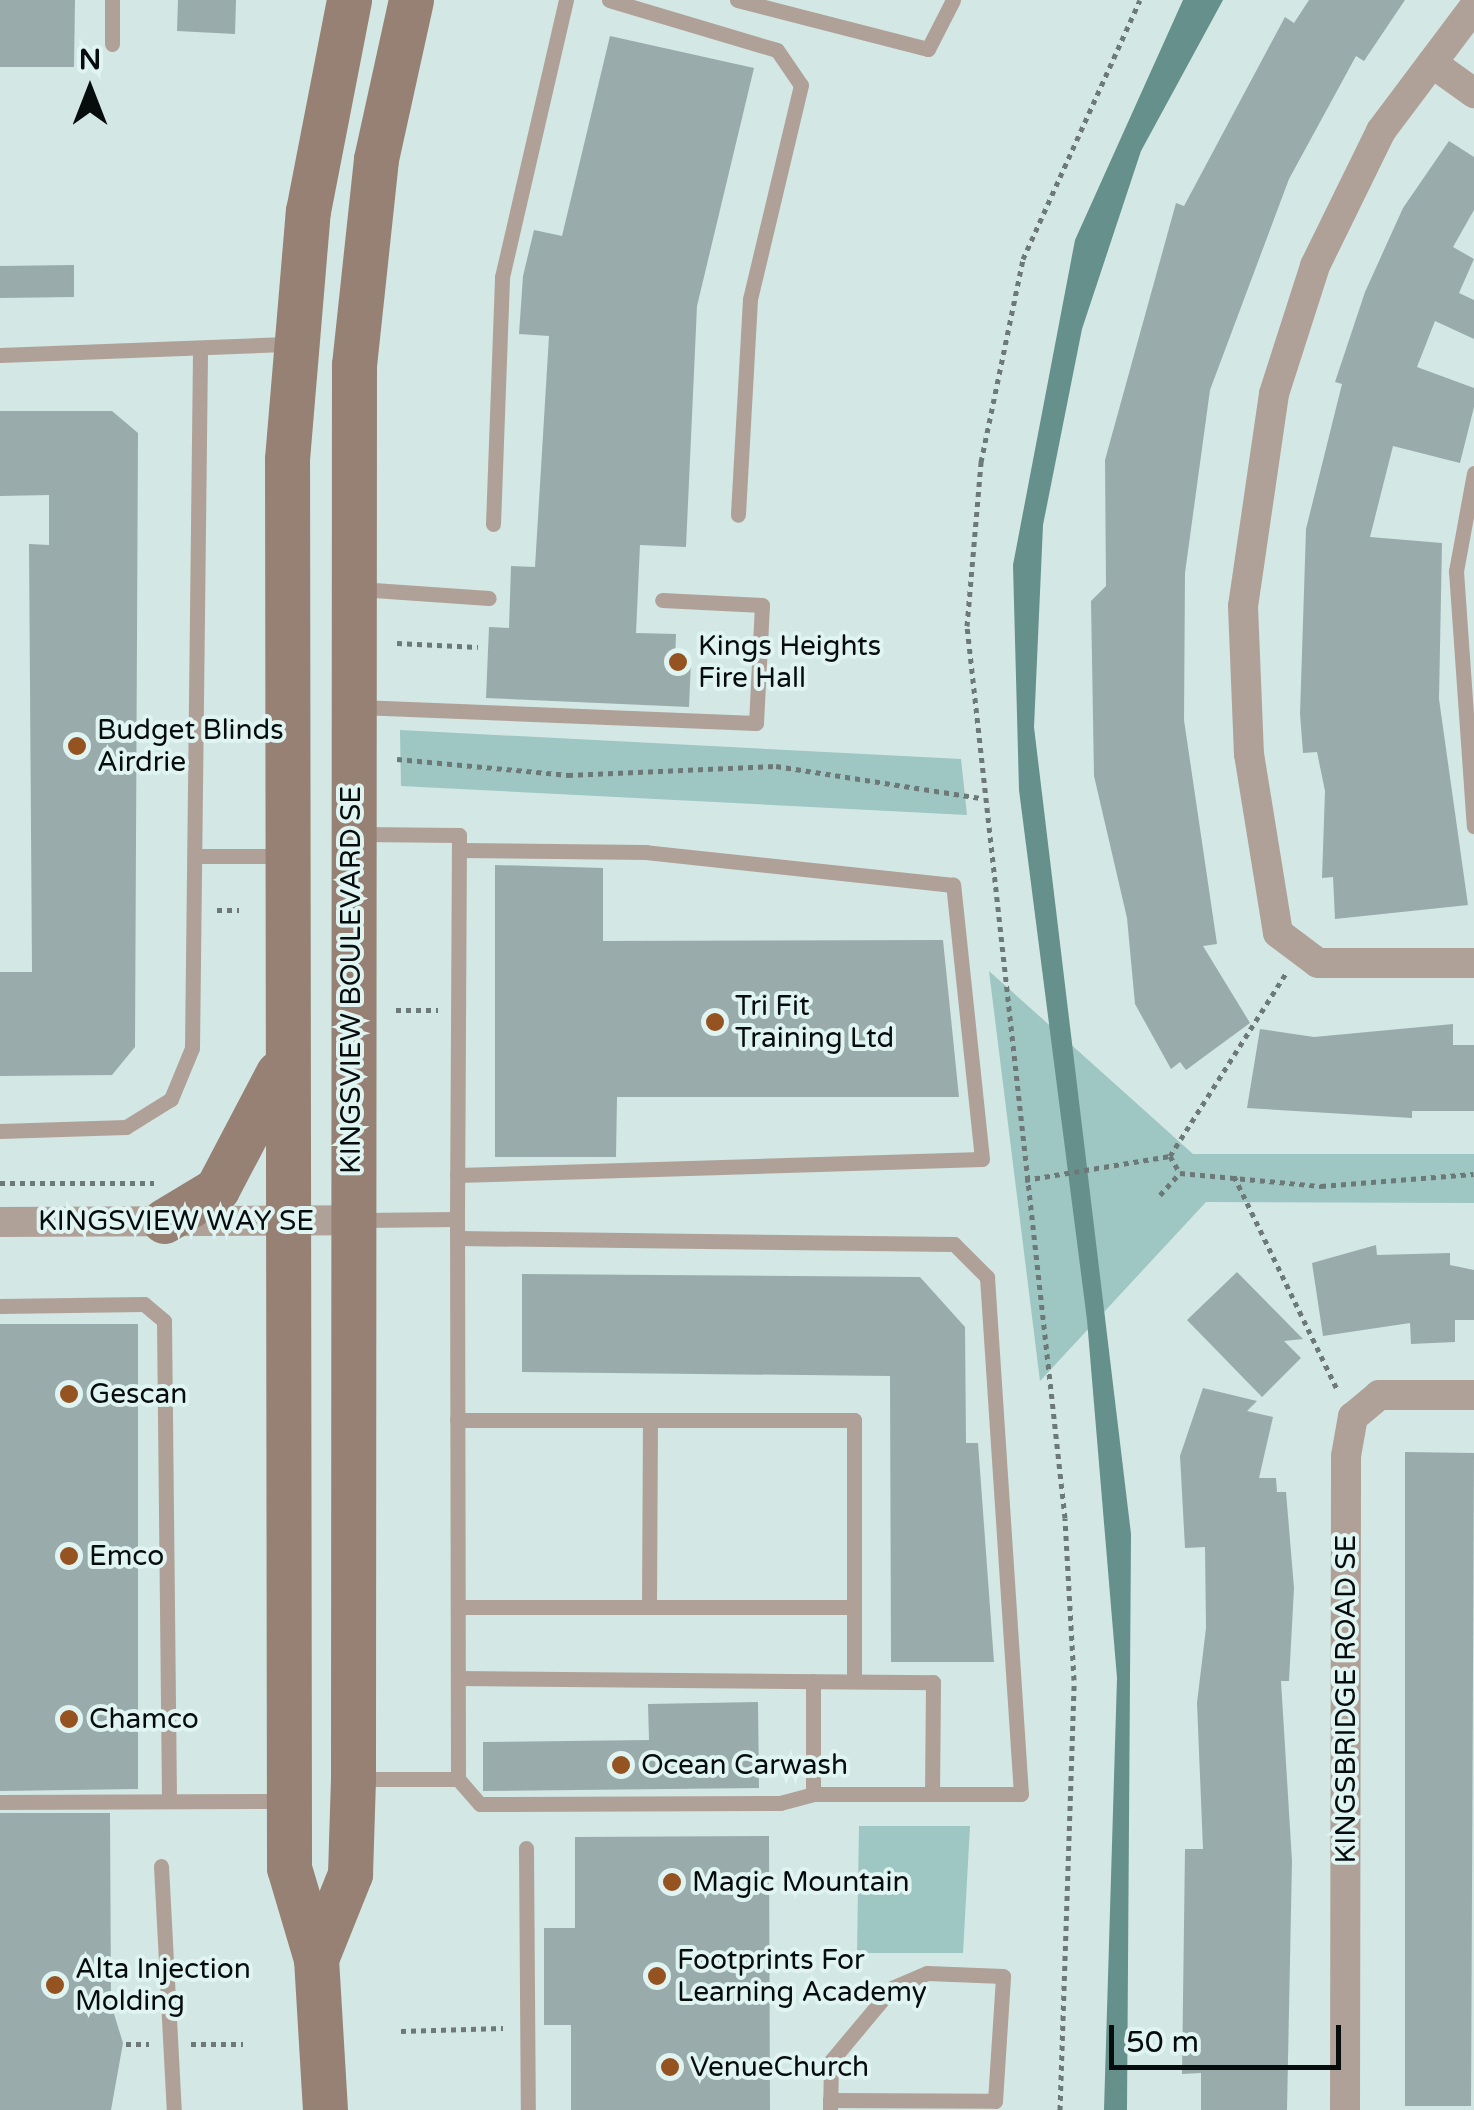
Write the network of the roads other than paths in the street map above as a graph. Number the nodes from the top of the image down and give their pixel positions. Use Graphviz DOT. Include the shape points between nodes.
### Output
graph roads {
  1 [pos="112,0"];
  2 [pos="349,0"];
  3 [pos="411,0"];
  4 [pos="566,0"];
  5 [pos="609,0"];
  6 [pos="736,0"];
  7 [pos="953,0"];
  8 [pos="1474,6"];
  9 [pos="112,44"];
  10 [pos="1432,63"];
  11 [pos="1474,93"];
  12 [pos="292,344"];
  13 [pos="200,352"];
  14 [pos="0,355"];
  15 [pos="1474,473"];
  16 [pos="738,515"];
  17 [pos="493,524"];
  18 [pos="350,589"];
  19 [pos="489,598"];
  20 [pos="662,600"];
  21 [pos="350,707"];
  22 [pos="1474,826"];
  23 [pos="350,834"];
  24 [pos="459,850"];
  25 [pos="198,856"];
  26 [pos="288,856"];
  27 [pos="1474,963"];
  28 [pos="286,1053"];
  29 [pos="0,1131"];
  30 [pos="456,1176"];
  31 [pos="168,1201"];
  32 [pos="289,1220"];
  33 [pos="351,1220"];
  34 [pos="456,1220"];
  35 [pos="0,1222"];
  36 [pos="456,1238"];
  37 [pos="0,1306"];
  38 [pos="1474,1396"];
  39 [pos="457,1420"];
  40 [pos="650,1420"];
  41 [pos="458,1607"];
  42 [pos="650,1607"];
  43 [pos="854,1607"];
  44 [pos="458,1678"];
  45 [pos="812,1681"];
  46 [pos="854,1681"];
  47 [pos="352,1779"];
  48 [pos="458,1779"];
  49 [pos="813,1794"];
  50 [pos="932,1794"];
  51 [pos="169,1801"];
  52 [pos="289,1801"];
  53 [pos="0,1802"];
  54 [pos="526,1848"];
  55 [pos="160,1866"];
  56 [pos="316,1959"];
  57 [pos="830,2105"];
  58 [pos="174,2110"];
  59 [pos="324,2110"];
  60 [pos="528,2110"];
  61 [pos="1345,2110"];
  1 -- 9 [label="lane"];
  2 -- 12 [label="main road, KINGSVIEW BOULEVARD SE" via="322,118"];
  3 -- 18 [label="main road, KINGSVIEW BOULEVARD SE" via="364,240"];
  4 -- 17 [label="lane" via="502,277"];
  5 -- 16 [label="lane" via="778,50 801,85 750,299"];
  6 -- 7 [label="lane" via="928,49"];
  8 -- 10 [label="street"];
  10 -- 11 [label="street"];
  10 -- 27 [label="street" via="1382,130 1315,266 1274,394 1249,540 1249,754 1270,914 1298,954 1318,963"];
  12 -- 13 [label="lane"];
  12 -- 26 [label="main road, KINGSVIEW BOULEVARD SE"];
  13 -- 14 [label="lane"];
  13 -- 25 [label="lane"];
  15 -- 22 [label="lane" via="1456,571"];
  18 -- 19 [label="lane"];
  18 -- 21 [label="main road, KINGSVIEW BOULEVARD SE"];
  20 -- 21 [label="lane" via="762,605 756,723"];
  21 -- 23 [label="main road, KINGSVIEW BOULEVARD SE"];
  23 -- 24 [label="lane" via="460,835"];
  23 -- 33 [label="main road, KINGSVIEW BOULEVARD SE"];
  24 -- 30 [label="lane"];
  24 -- 30 [label="lane" via="646,852 953,886 982,1159"];
  25 -- 26 [label="lane"];
  25 -- 29 [label="lane" via="198,1015 171,1099 126,1127"];
  26 -- 28 [label="main road, KINGSVIEW BOULEVARD SE"];
  28 -- 31 [label="main road" via="238,1162 217,1190"];
  28 -- 32 [label="main road, KINGSVIEW BOULEVARD SE"];
  30 -- 34 [label="lane"];
  31 -- 32 [label="street, KINGSVIEW WAY SE"];
  31 -- 35 [label="street, KINGSVIEW WAY SE"];
  32 -- 33 [label="street, KINGSVIEW WAY SE"];
  32 -- 52 [label="main road, KINGSVIEW BOULEVARD SE"];
  33 -- 34 [label="lane"];
  33 -- 47 [label="main road, KINGSVIEW BOULEVARD SE"];
  34 -- 36 [label="lane"];
  36 -- 39 [label="lane"];
  36 -- 50 [label="lane" via="954,1244 987,1278 1022,1794"];
  37 -- 51 [label="lane" via="144,1304 164,1321"];
  38 -- 61 [label="street, KINGSBRIDGE ROAD SE" via="1379,1396 1354,1417 1346,1456"];
  39 -- 40 [label="lane"];
  39 -- 41 [label="lane"];
  40 -- 42 [label="lane"];
  40 -- 43 [label="lane" via="854,1420"];
  41 -- 42 [label="lane"];
  41 -- 44 [label="lane"];
  42 -- 43 [label="lane"];
  43 -- 46 [label="lane"];
  44 -- 45 [label="lane"];
  44 -- 48 [label="lane"];
  45 -- 46 [label="lane"];
  45 -- 49 [label="lane"];
  46 -- 50 [label="lane" via="934,1682"];
  47 -- 48 [label="lane"];
  47 -- 56 [label="main road, KINGSVIEW BOULEVARD SE" via="350,1874"];
  48 -- 49 [label="lane" via="480,1804 780,1804"];
  49 -- 50 [label="lane"];
  51 -- 52 [label="lane"];
  51 -- 53 [label="lane"];
  52 -- 56 [label="main road, KINGSVIEW BOULEVARD SE" via="288,1868"];
  54 -- 60 [label="lane"];
  55 -- 58 [label="lane"];
  56 -- 59 [label="main road, KINGSVIEW BOULEVARD SE"];
  57 -- 57 [label="lane" via="831,2061 892,1988 926,1973 1002,1976 996,2101"];
}
